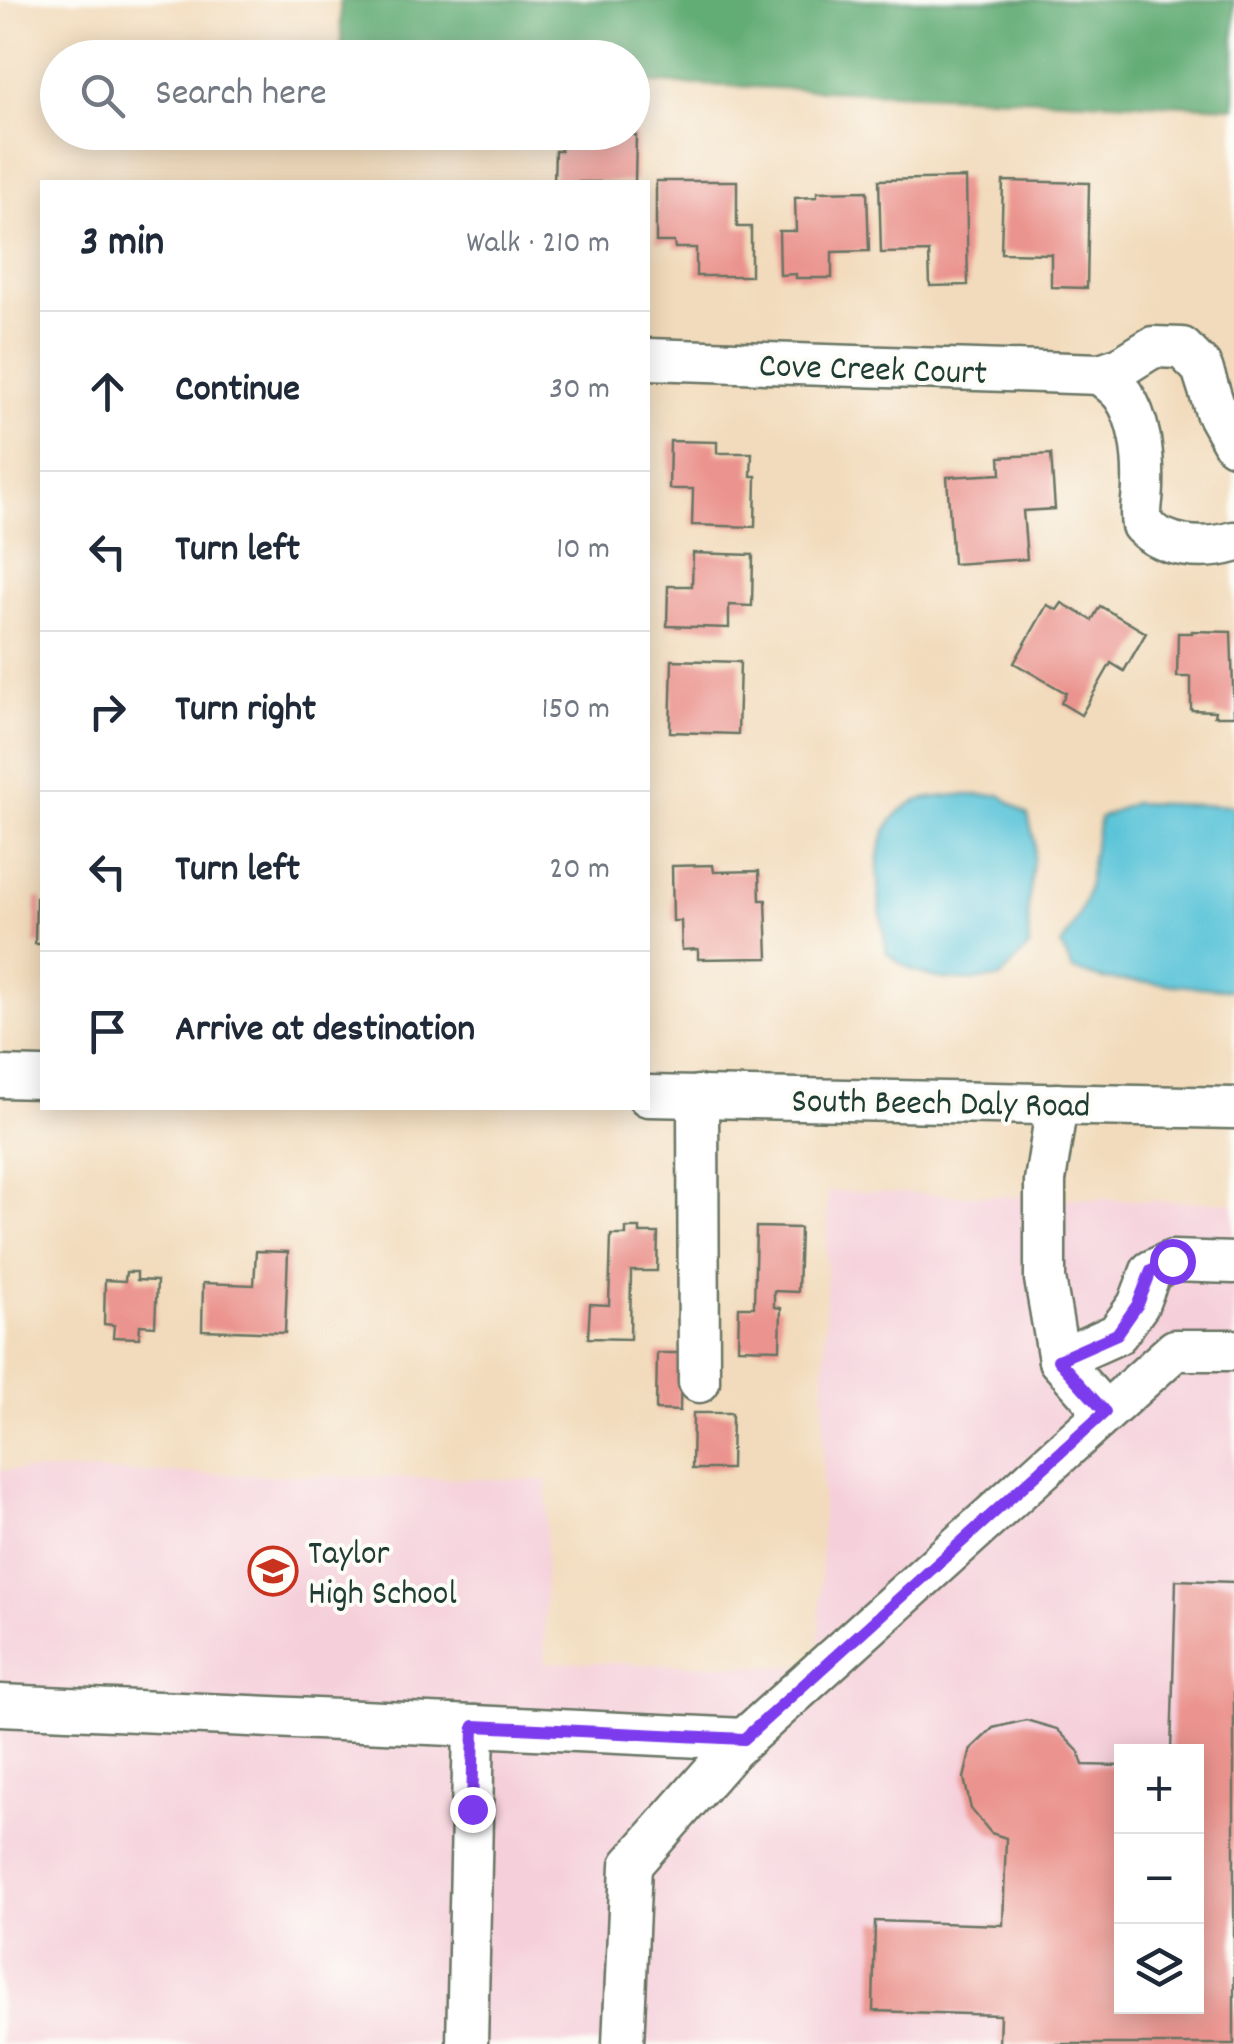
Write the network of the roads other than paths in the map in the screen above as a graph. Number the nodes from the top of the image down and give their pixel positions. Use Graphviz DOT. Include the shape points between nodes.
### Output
graph roads {
  1 [pos="650,359"];
  2 [pos="1100,374"];
  3 [pos="1234,444"];
  4 [pos="1234,542"];
  5 [pos="0,1076"];
  6 [pos="40,1078"];
  7 [pos="650,1096"];
  8 [pos="698,1096"];
  9 [pos="1057,1104"];
  10 [pos="1234,1108"];
  11 [pos="1234,1263"];
  12 [pos="1234,1350"];
  13 [pos="1058,1360"];
  14 [pos="699,1382"];
  15 [pos="1105,1412"];
  16 [pos="0,1705"];
  17 [pos="474,1726"];
  18 [pos="744,1739"];
  19 [pos="466,2044"];
  20 [pos="623,2044"];
  1 -- 2 [label="street, Cove Creek Court"];
  2 -- 3 [label="street, Cove Creek Court" via="1153,347 1182,348 1202,368"];
  2 -- 4 [label="street" via="1122,393 1135,420 1142,524 1164,541 1193,547"];
  5 -- 6 [label="street"];
  7 -- 8 [label="street, South Beech Daly Road"];
  8 -- 9 [label="street, South Beech Daly Road"];
  8 -- 14 [label="street"];
  9 -- 10 [label="street, South Beech Daly Road"];
  9 -- 13 [label="street" via="1045,1181 1045,1279"];
  11 -- 13 [label="street" via="1172,1261 1151,1271 1117,1334"];
  12 -- 15 [label="street" via="1174,1350"];
  13 -- 15 [label="street"];
  15 -- 18 [label="street"];
  16 -- 17 [label="street"];
  17 -- 18 [label="street"];
  17 -- 19 [label="street"];
  18 -- 20 [label="street" via="630,1865"];
}
